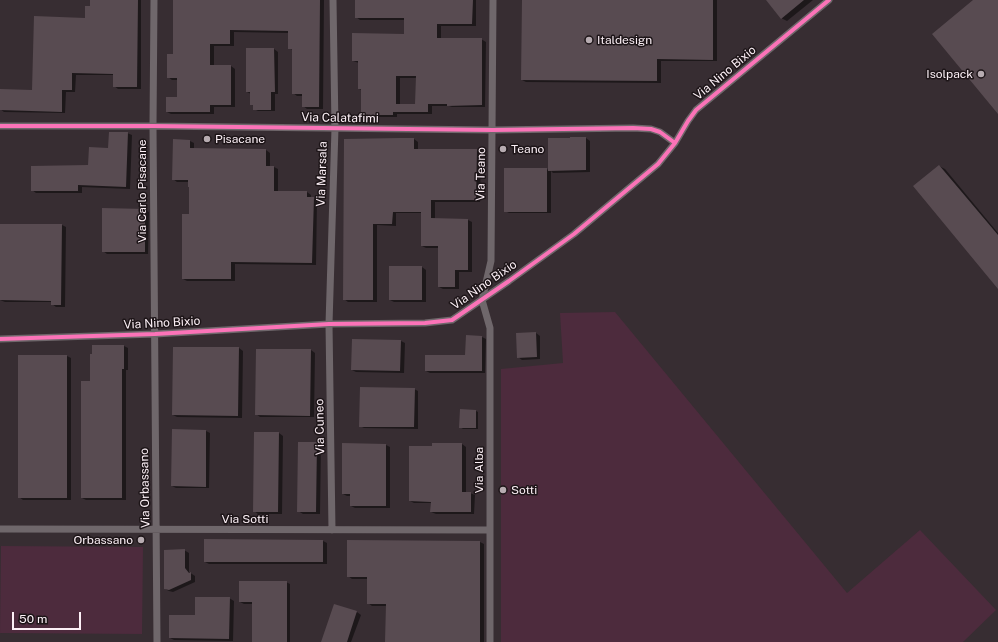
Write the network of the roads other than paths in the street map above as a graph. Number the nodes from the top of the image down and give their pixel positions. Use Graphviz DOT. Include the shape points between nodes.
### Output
graph roads {
  1 [pos="154,0"];
  2 [pos="333,0"];
  3 [pos="494,0"];
  4 [pos="829,0"];
  5 [pos="0,126"];
  6 [pos="153,126"];
  7 [pos="334,128"];
  8 [pos="493,130"];
  9 [pos="675,143"];
  10 [pos="482,300"];
  11 [pos="329,324"];
  12 [pos="155,334"];
  13 [pos="0,339"];
  14 [pos="0,530"];
  15 [pos="156,530"];
  16 [pos="332,530"];
  17 [pos="490,530"];
  18 [pos="157,642"];
  19 [pos="490,642"];
  1 -- 6 [label="street, Via Carlo Pisacane"];
  2 -- 7 [label="street, Via Marsala"];
  3 -- 8 [label="street, Via Teano"];
  4 -- 9 [label="street, Via Nino Bixio" via="696,110"];
  5 -- 6 [label="street, Via Calatafimi"];
  6 -- 7 [label="street, Via Calatafimi"];
  6 -- 12 [label="street, Via Carlo Pisacane"];
  7 -- 8 [label="street, Via Calatafimi"];
  7 -- 11 [label="street, Via Marsala"];
  8 -- 9 [label="street, Via Calatafimi" via="651,129"];
  8 -- 10 [label="street, Via Teano" via="491,261"];
  9 -- 10 [label="street, Via Nino Bixio" via="658,164 574,234"];
  10 -- 11 [label="street, Via Nino Bixio" via="452,320 425,324"];
  10 -- 17 [label="street, Via Alba" via="490,328"];
  11 -- 12 [label="street, Via Nino Bixio"];
  11 -- 16 [label="street, Via Cuneo"];
  12 -- 13 [label="street, Via Nino Bixio"];
  12 -- 15 [label="street, Via Orbassano"];
  14 -- 15 [label="street, Via Sotti"];
  15 -- 16 [label="street, Via Sotti"];
  15 -- 18 [label="street, Via Orbassano"];
  16 -- 17 [label="street, Via Sotti"];
  17 -- 19 [label="street, Via Alba"];
}
